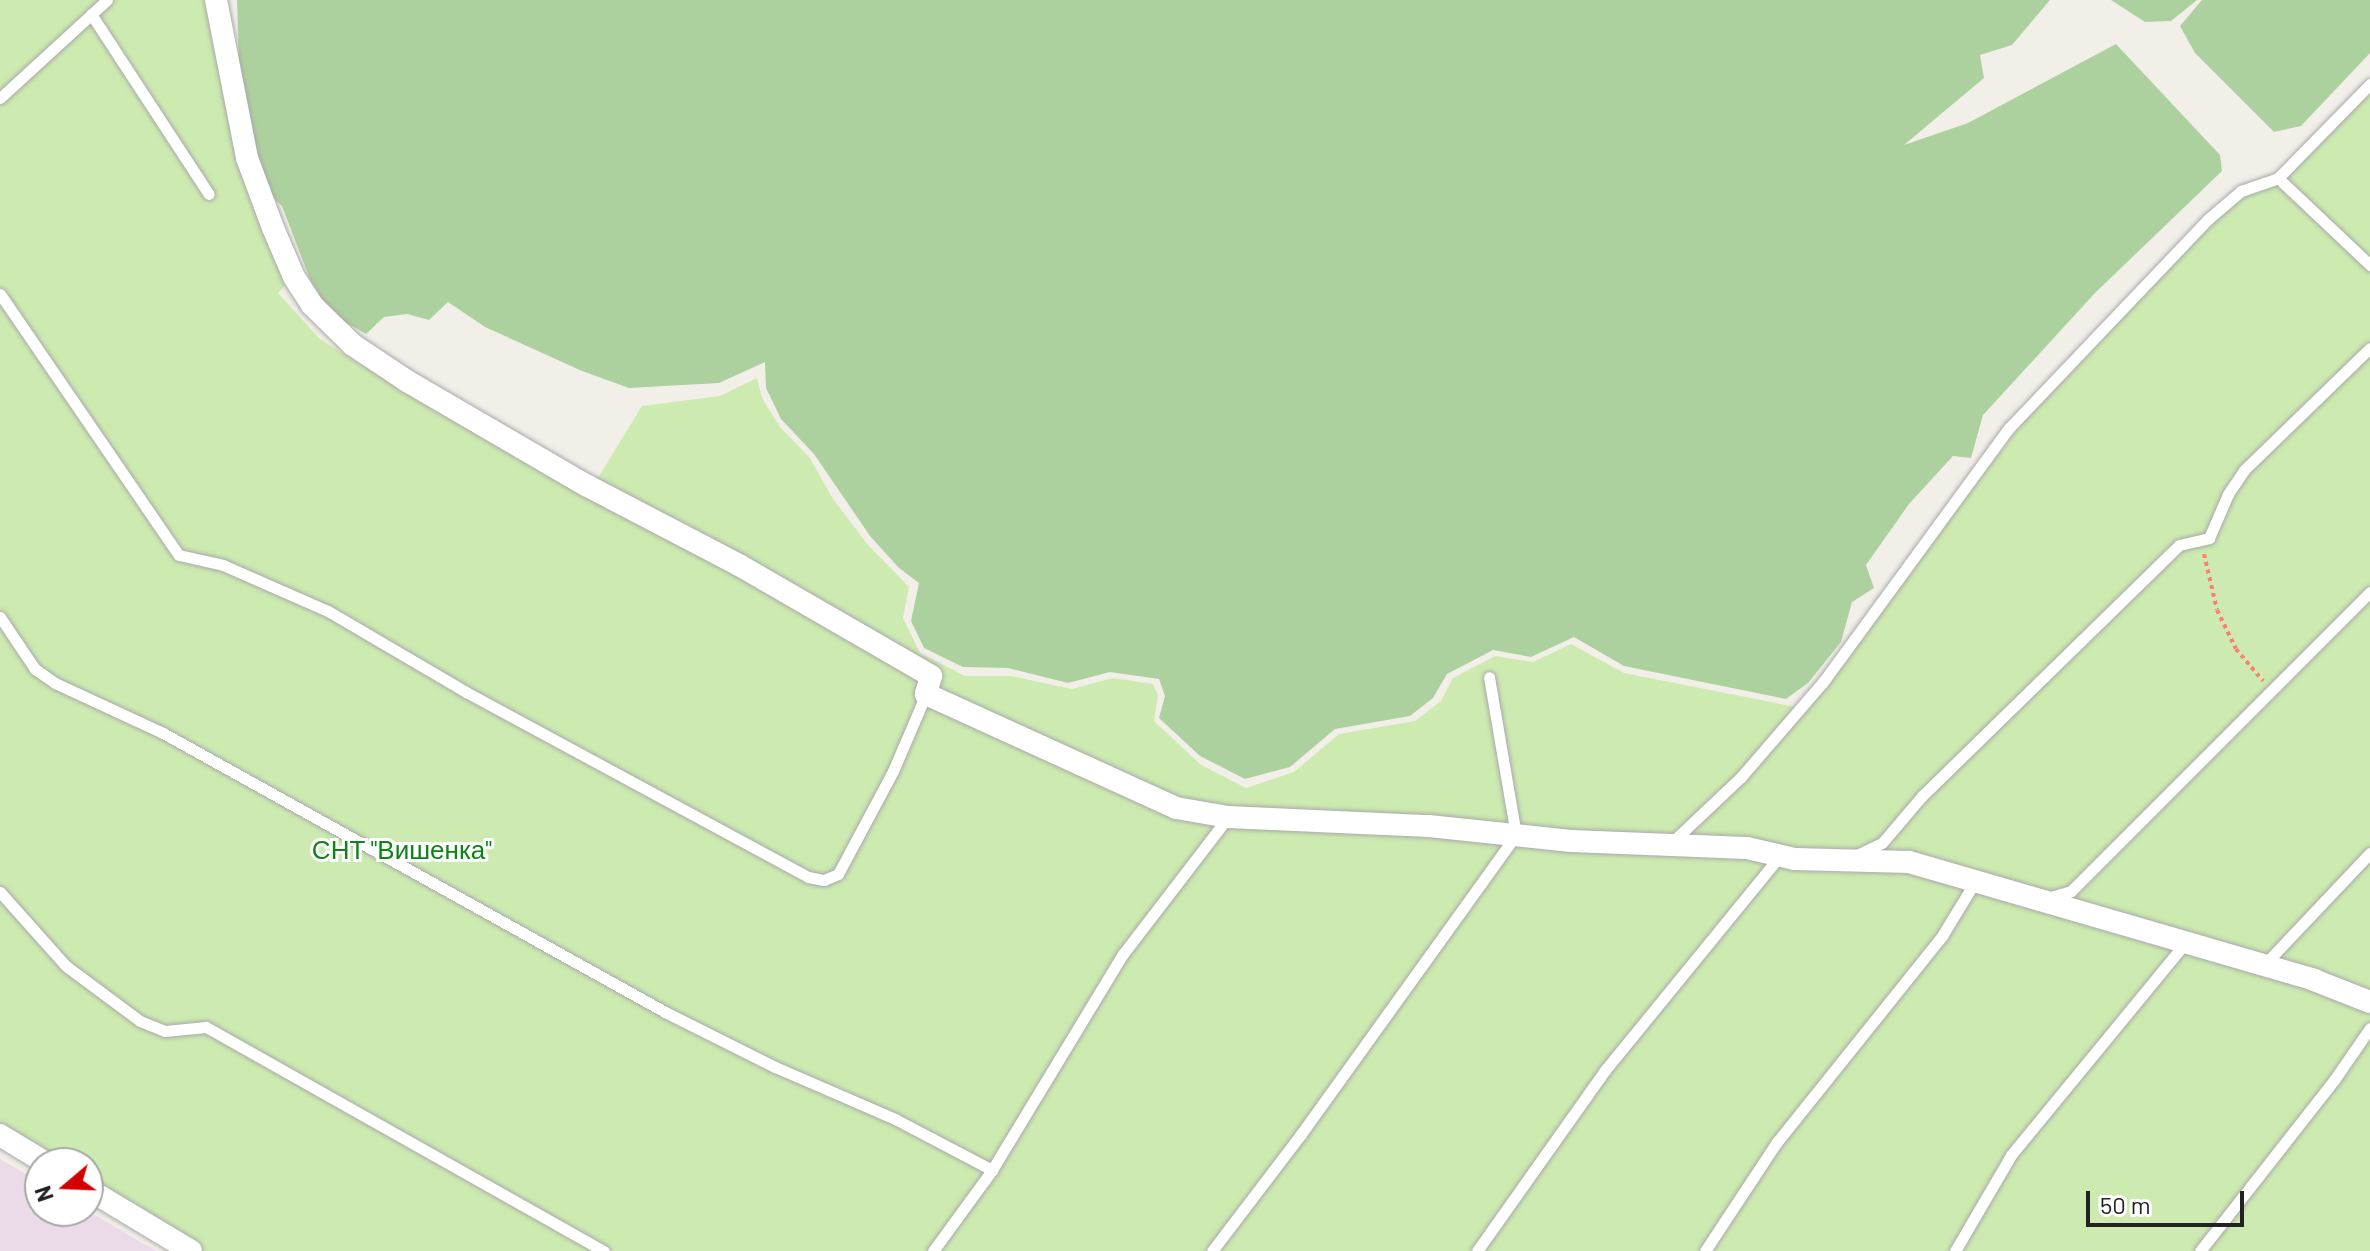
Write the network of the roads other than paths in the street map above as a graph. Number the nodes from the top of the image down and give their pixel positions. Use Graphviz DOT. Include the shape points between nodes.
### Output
graph roads {
  1 [pos="107,0"];
  2 [pos="216,0"];
  3 [pos="91,14"];
  4 [pos="2370,84"];
  5 [pos="0,98"];
  6 [pos="2278,178"];
  7 [pos="209,194"];
  8 [pos="2370,265"];
  9 [pos="0,294"];
  10 [pos="2370,348"];
  11 [pos="2370,592"];
  12 [pos="0,617"];
  13 [pos="1489,677"];
  14 [pos="926,694"];
  15 [pos="1228,817"];
  16 [pos="1516,835"];
  17 [pos="1669,845"];
  18 [pos="2370,853"];
  19 [pos="1778,858"];
  20 [pos="1847,860"];
  21 [pos="1976,880"];
  22 [pos="0,892"];
  23 [pos="2043,899"];
  24 [pos="2186,942"];
  25 [pos="2264,965"];
  26 [pos="2370,1002"];
  27 [pos="2370,1028"];
  28 [pos="0,1135"];
  29 [pos="24,1150"];
  30 [pos="992,1170"];
  31 [pos="104,1199"];
  32 [pos="191,1251"];
  33 [pos="604,1251"];
  34 [pos="933,1251"];
  35 [pos="1212,1251"];
  36 [pos="1477,1251"];
  37 [pos="1705,1251"];
  38 [pos="1955,1251"];
  39 [pos="2200,1251"];
  1 -- 3 [label="lane"];
  2 -- 14 [label="street" via="247,158 294,277 332,325 407,381 931,676"];
  3 -- 5 [label="lane"];
  3 -- 7 [label="lane"];
  4 -- 6 [label="lane"];
  6 -- 8 [label="lane"];
  6 -- 17 [label="lane" via="2241,191 2207,220 2009,428 1823,682 1741,777"];
  9 -- 14 [label="lane" via="179,555 223,565 328,611 808,877 824,880 838,874 893,771"];
  10 -- 20 [label="lane" via="2244,470 2209,538 2179,545 1922,796 1882,843"];
  11 -- 23 [label="lane" via="2071,891"];
  12 -- 30 [label="lane" via="35,669 55,683 163,733 665,1012"];
  13 -- 16 [label="lane"];
  14 -- 15 [label="street" via="1176,808"];
  15 -- 16 [label="street"];
  15 -- 30 [label="lane" via="1123,954"];
  16 -- 17 [label="street"];
  16 -- 35 [label="lane"];
  17 -- 19 [label="street" via="1747,848"];
  18 -- 25 [label="lane"];
  19 -- 20 [label="street"];
  19 -- 36 [label="lane" via="1606,1069"];
  20 -- 21 [label="street" via="1909,862"];
  21 -- 23 [label="street"];
  21 -- 37 [label="lane" via="1942,936 1777,1142"];
  22 -- 33 [label="lane" via="66,966 140,1021 165,1031 206,1027"];
  23 -- 24 [label="street"];
  24 -- 25 [label="street"];
  24 -- 38 [label="lane" via="2011,1155"];
  25 -- 26 [label="street"];
  27 -- 39 [label="lane"];
  28 -- 29 [label="street"];
  30 -- 34 [label="lane"];
  31 -- 32 [label="street"];
}
